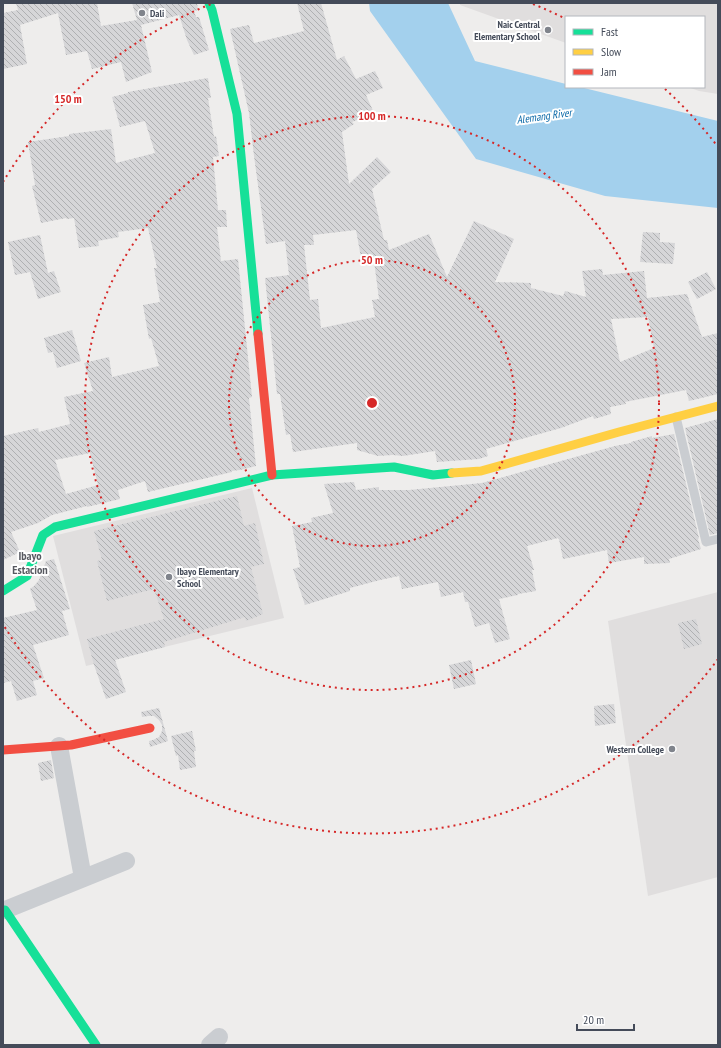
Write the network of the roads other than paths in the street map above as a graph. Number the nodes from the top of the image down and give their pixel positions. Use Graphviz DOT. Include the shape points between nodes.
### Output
graph roads {
  1 [pos="209,3"];
  2 [pos="718,406"];
  3 [pos="676,417"];
  4 [pos="272,475"];
  5 [pos="718,539"];
  6 [pos="3,591"];
  7 [pos="150,728"];
  8 [pos="59,746"];
  9 [pos="3,750"];
  10 [pos="126,861"];
  11 [pos="82,878"];
  12 [pos="4,910"];
  13 [pos="96,1045"];
  1 -- 4 [label="street" via="237,114"];
  2 -- 3 [label="street"];
  3 -- 4 [label="street" via="481,471 433,475 394,467"];
  3 -- 5 [label="lane" via="706,542"];
  4 -- 6 [label="street" via="55,526 43,535 27,576"];
  7 -- 8 [label="street" via="71,746"];
  8 -- 9 [label="street"];
  8 -- 11 [label="street"];
  10 -- 11 [label="street"];
  11 -- 12 [label="street"];
  12 -- 13 [label="street"];
}
